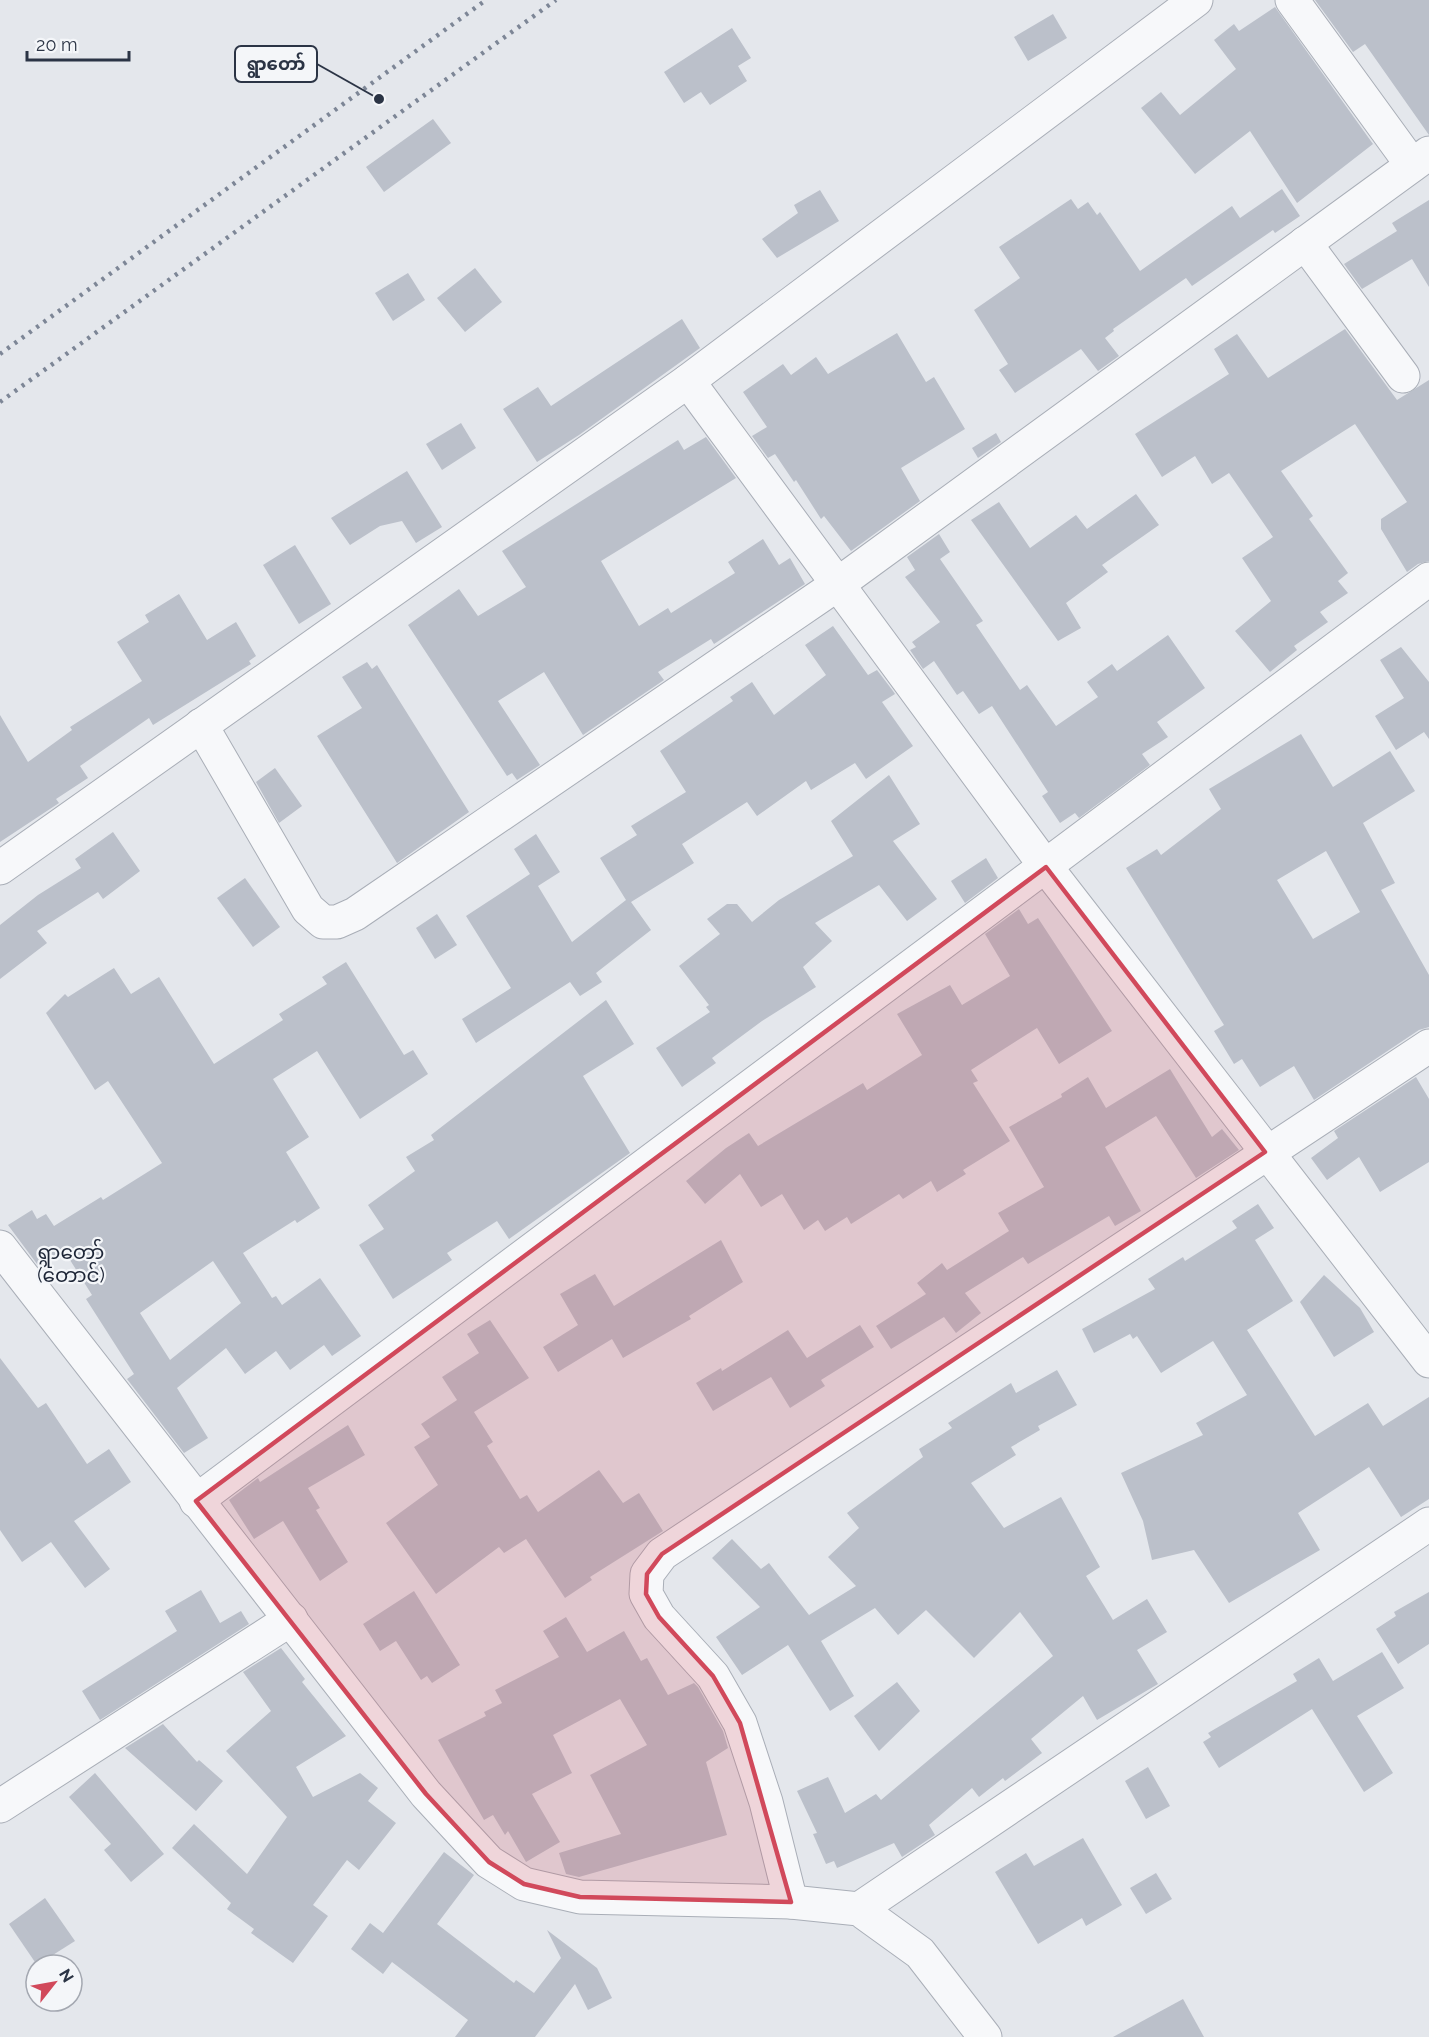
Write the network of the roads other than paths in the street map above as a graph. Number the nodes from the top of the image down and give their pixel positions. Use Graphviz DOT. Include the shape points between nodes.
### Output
graph roads {
  1 [pos="1196,0"];
  2 [pos="1292,0"];
  3 [pos="1421,159"];
  4 [pos="1305,243"];
  5 [pos="1402,376"];
  6 [pos="688,381"];
  7 [pos="1429,579"];
  8 [pos="838,584"];
  9 [pos="201,725"];
  10 [pos="1047,867"];
  11 [pos="0,868"];
  12 [pos="1429,1046"];
  13 [pos="1265,1152"];
  14 [pos="0,1247"];
  15 [pos="1429,1361"];
  16 [pos="196,1501"];
  17 [pos="1429,1524"];
  18 [pos="291,1618"];
  19 [pos="0,1806"];
  20 [pos="791,1902"];
  21 [pos="860,1909"];
  22 [pos="985,2037"];
  1 -- 6 [label="street"];
  2 -- 3 [label="street"];
  3 -- 4 [label="street"];
  4 -- 5 [label="street"];
  4 -- 8 [label="street"];
  6 -- 8 [label="street"];
  6 -- 9 [label="street"];
  7 -- 10 [label="street"];
  8 -- 9 [label="street" via="355,914 337,922 324,922 308,909"];
  8 -- 10 [label="street"];
  9 -- 11 [label="street"];
  10 -- 13 [label="street"];
  10 -- 16 [label="street"];
  12 -- 13 [label="street"];
  13 -- 15 [label="street"];
  13 -- 20 [label="street" via="662,1554 647,1574 646,1594 659,1617 712,1676 740,1723 766,1802"];
  14 -- 16 [label="street"];
  16 -- 18 [label="street"];
  17 -- 21 [label="street"];
  18 -- 19 [label="street"];
  18 -- 20 [label="street" via="426,1794 489,1862 524,1884 580,1897"];
  20 -- 21 [label="street"];
  21 -- 22 [label="street" via="920,1953"];
}
